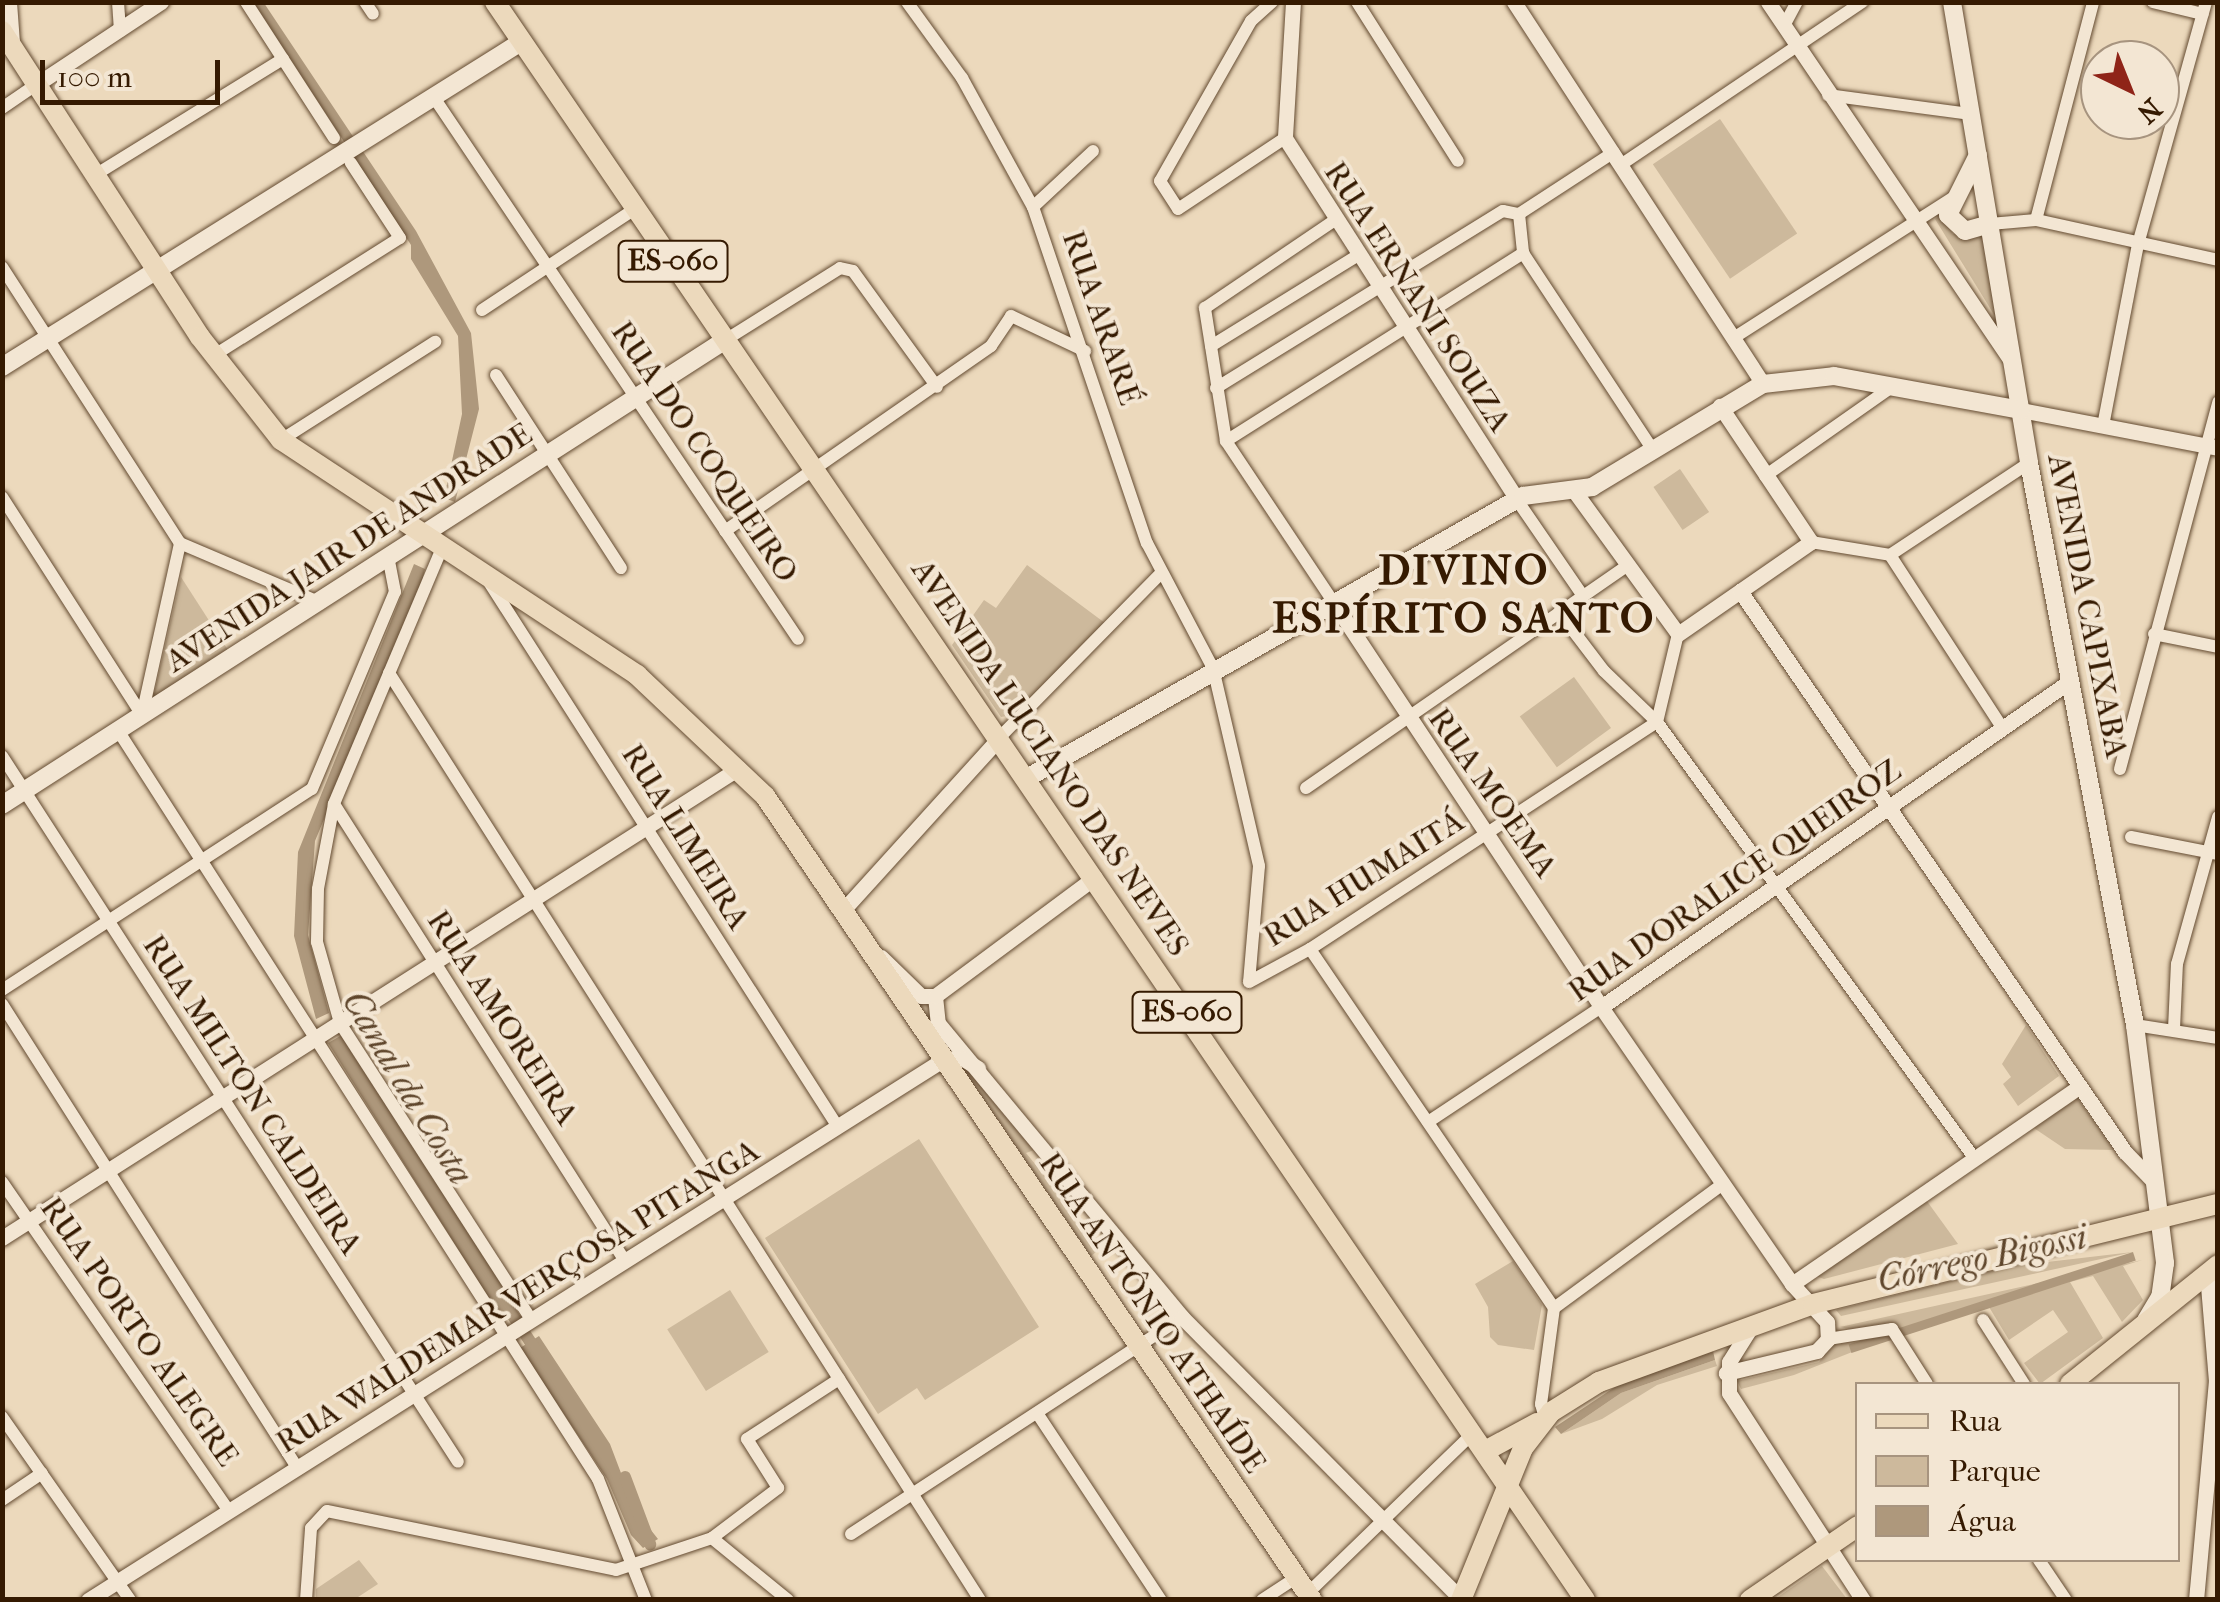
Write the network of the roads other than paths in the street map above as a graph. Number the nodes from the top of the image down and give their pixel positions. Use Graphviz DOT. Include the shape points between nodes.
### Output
graph roads {
  1 [pos="9,2"];
  2 [pos="118,2"];
  3 [pos="162,2"];
  4 [pos="246,2"];
  5 [pos="494,2"];
  6 [pos="907,2"];
  7 [pos="1272,2"];
  8 [pos="1293,2"];
  9 [pos="1514,2"];
  10 [pos="1768,2"];
  11 [pos="1797,2"];
  12 [pos="1862,2"];
  13 [pos="1952,2"];
  14 [pos="2093,2"];
  15 [pos="2153,2"];
  16 [pos="1358,3"];
  17 [pos="2205,8"];
  18 [pos="1784,26"];
  19 [pos="120,31"];
  20 [pos="7,38"];
  21 [pos="522,42"];
  22 [pos="1795,46"];
  23 [pos="283,59"];
  24 [pos="37,84"];
  25 [pos="1828,95"];
  26 [pos="433,96"];
  27 [pos="2,108"];
  28 [pos="1971,114"];
  29 [pos="1285,138"];
  30 [pos="348,148"];
  31 [pos="1093,151"];
  32 [pos="1978,154"];
  33 [pos="1618,158"];
  34 [pos="1458,161"];
  35 [pos="95,175"];
  36 [pos="1954,197"];
  37 [pos="1033,207"];
  38 [pos="636,208"];
  39 [pos="1520,214"];
  40 [pos="1334,220"];
  41 [pos="2036,220"];
  42 [pos="1913,222"];
  43 [pos="1990,224"];
  44 [pos="2138,244"];
  45 [pos="1523,252"];
  46 [pos="1357,256"];
  47 [pos="2218,260"];
  48 [pos="2,267"];
  49 [pos="546,268"];
  50 [pos="156,270"];
  51 [pos="1378,287"];
  52 [pos="482,310"];
  53 [pos="1402,327"];
  54 [pos="48,338"];
  55 [pos="1735,338"];
  56 [pos="727,339"];
  57 [pos="435,342"];
  58 [pos="1210,346"];
  59 [pos="1086,350"];
  60 [pos="213,356"];
  61 [pos="2014,364"];
  62 [pos="2,367"];
  63 [pos="496,374"];
  64 [pos="1764,384"];
  65 [pos="1895,384"];
  66 [pos="937,387"];
  67 [pos="1216,388"];
  68 [pos="635,399"];
  69 [pos="2218,402"];
  70 [pos="1720,406"];
  71 [pos="2021,410"];
  72 [pos="2103,426"];
  73 [pos="281,440"];
  74 [pos="1226,441"];
  75 [pos="2212,447"];
  76 [pos="1653,450"];
  77 [pos="546,458"];
  78 [pos="2029,463"];
  79 [pos="816,469"];
  80 [pos="1765,476"];
  81 [pos="1575,492"];
  82 [pos="2,496"];
  83 [pos="1516,500"];
  84 [pos="725,532"];
  85 [pos="1812,542"];
  86 [pos="180,543"];
  87 [pos="434,543"];
  88 [pos="1890,555"];
  89 [pos="389,560"];
  90 [pos="1628,565"];
  91 [pos="620,568"];
  92 [pos="1161,573"];
  93 [pos="485,576"];
  94 [pos="1740,591"];
  95 [pos="1583,596"];
  96 [pos="321,603"];
  97 [pos="1334,604"];
  98 [pos="1560,612"];
  99 [pos="1678,634"];
  100 [pos="2154,634"];
  101 [pos="798,639"];
  102 [pos="2218,647"];
  103 [pos="1212,668"];
  104 [pos="389,673"];
  105 [pos="2070,681"];
  106 [pos="142,715"];
  107 [pos="1407,718"];
  108 [pos="1657,722"];
  109 [pos="2003,729"];
  110 [pos="119,732"];
  111 [pos="999,738"];
  112 [pos="2,756"];
  113 [pos="738,768"];
  114 [pos="2120,769"];
  115 [pos="1027,778"];
  116 [pos="1306,788"];
  117 [pos="25,791"];
  118 [pos="334,804"];
  119 [pos="2,806"];
  120 [pos="1890,806"];
  121 [pos="2218,817"];
  122 [pos="646,828"];
  123 [pos="1490,834"];
  124 [pos="2131,837"];
  125 [pos="2213,854"];
  126 [pos="203,859"];
  127 [pos="1095,878"];
  128 [pos="1779,887"];
  129 [pos="535,900"];
  130 [pos="844,908"];
  131 [pos="109,925"];
  132 [pos="1310,950"];
  133 [pos="873,952"];
  134 [pos="435,965"];
  135 [pos="1249,982"];
  136 [pos="2,990"];
  137 [pos="935,996"];
  138 [pos="2,1004"];
  139 [pos="1602,1008"];
  140 [pos="338,1024"];
  141 [pos="2136,1025"];
  142 [pos="2174,1030"];
  143 [pos="319,1036"];
  144 [pos="2218,1038"];
  145 [pos="944,1060"];
  146 [pos="978,1068"];
  147 [pos="2080,1086"];
  148 [pos="223,1097"];
  149 [pos="1428,1122"];
  150 [pos="838,1127"];
  151 [pos="2125,1152"];
  152 [pos="2152,1158"];
  153 [pos="1975,1159"];
  154 [pos="110,1170"];
  155 [pos="2,1182"];
  156 [pos="2155,1182"];
  157 [pos="1723,1184"];
  158 [pos="726,1199"];
  159 [pos="2218,1204"];
  160 [pos="29,1221"];
  161 [pos="2161,1222"];
  162 [pos="2,1238"];
  163 [pos="625,1261"];
  164 [pos="2212,1269"];
  165 [pos="1792,1284"];
  166 [pos="1812,1304"];
  167 [pos="1554,1308"];
  168 [pos="1782,1314"];
  169 [pos="1182,1318"];
  170 [pos="528,1319"];
  171 [pos="1983,1320"];
  172 [pos="1754,1324"];
  173 [pos="506,1333"];
  174 [pos="1828,1339"];
  175 [pos="2131,1341"];
  176 [pos="1138,1350"];
  177 [pos="1726,1373"];
  178 [pos="839,1379"];
  179 [pos="1926,1382"];
  180 [pos="2023,1382"];
  181 [pos="2073,1382"];
  182 [pos="411,1394"];
  183 [pos="2216,1407"];
  184 [pos="1038,1416"];
  185 [pos="2,1417"];
  186 [pos="1544,1419"];
  187 [pos="1473,1433"];
  188 [pos="1485,1452"];
  189 [pos="2208,1456"];
  190 [pos="458,1462"];
  191 [pos="298,1469"];
  192 [pos="2218,1470"];
  193 [pos="42,1473"];
  194 [pos="1506,1481"];
  195 [pos="913,1494"];
  196 [pos="2,1500"];
  197 [pos="230,1512"];
  198 [pos="1383,1520"];
  199 [pos="1855,1528"];
  200 [pos="850,1534"];
  201 [pos="712,1538"];
  202 [pos="1828,1546"];
  203 [pos="2040,1562"];
  204 [pos="632,1568"];
  205 [pos="118,1581"];
  206 [pos="1305,1590"];
  207 [pos="1461,1599"];
  208 [pos="88,1600"];
  209 [pos="130,1600"];
  210 [pos="306,1600"];
  211 [pos="646,1600"];
  212 [pos="788,1600"];
  213 [pos="980,1600"];
  214 [pos="1161,1600"];
  215 [pos="1262,1600"];
  216 [pos="1585,1600"];
  217 [pos="1750,1600"];
  218 [pos="1863,1600"];
  219 [pos="2066,1600"];
  220 [pos="2196,1600"];
  1 -- 20 [label="street"];
  2 -- 19 [label="street"];
  3 -- 19 [label="street"];
  4 -- 23 [label="street"];
  5 -- 21 [label="main road, AVENIDA LUCIANO DAS NEVES / ES-060"];
  6 -- 37 [label="street, RUA ARARÉ" via="947,54"];
  7 -- 29 [label="street" via="1251,21 1160,181 1178,208"];
  8 -- 29 [label="street, RUA ERNANI SOUZA"];
  9 -- 33 [label="street"];
  10 -- 18 [label="street"];
  11 -- 18 [label="street"];
  12 -- 22 [label="street"];
  13 -- 28 [label="main road, AVENIDA CAPIXABA"];
  14 -- 41 [label="street"];
  15 -- 17 [label="street"];
  16 -- 34 [label="street"];
  17 -- 44 [label="street"];
  18 -- 22 [label="street"];
  19 -- 24 [label="street"];
  20 -- 24 [label="main road, RUA ANTÔNIO ATHAÍDE"];
  21 -- 26 [label="main road"];
  21 -- 38 [label="main road, AVENIDA LUCIANO DAS NEVES / ES-060"];
  22 -- 25 [label="street"];
  22 -- 33 [label="street"];
  23 -- 30 [label="street"];
  23 -- 35 [label="street"];
  24 -- 27 [label="street"];
  24 -- 35 [label="main road, RUA ANTÔNIO ATHAÍDE"];
  25 -- 28 [label="street"];
  25 -- 42 [label="street"];
  26 -- 30 [label="main road"];
  26 -- 49 [label="street, RUA DO COQUEIRO"];
  28 -- 32 [label="main road, AVENIDA CAPIXABA"];
  29 -- 40 [label="street, RUA ERNANI SOUZA"];
  30 -- 50 [label="main road"];
  30 -- 60 [label="street" via="400,238"];
  31 -- 37 [label="street"];
  32 -- 36 [label="main road"];
  32 -- 43 [label="main road, AVENIDA CAPIXABA"];
  33 -- 39 [label="street"];
  33 -- 55 [label="street"];
  35 -- 50 [label="main road, RUA ANTÔNIO ATHAÍDE"];
  36 -- 42 [label="street"];
  36 -- 43 [label="main road" via="1952,225 1971,231"];
  37 -- 59 [label="street, RUA ARARÉ"];
  38 -- 49 [label="street"];
  38 -- 56 [label="main road, AVENIDA LUCIANO DAS NEVES / ES-060"];
  39 -- 45 [label="street"];
  39 -- 51 [label="street" via="1503,211"];
  40 -- 46 [label="street, RUA ERNANI SOUZA"];
  40 -- 58 [label="street, RUA MOEMA" via="1205,308"];
  41 -- 43 [label="street"];
  41 -- 44 [label="street"];
  42 -- 55 [label="street"];
  42 -- 61 [label="street"];
  43 -- 61 [label="main road, AVENIDA CAPIXABA"];
  44 -- 47 [label="street"];
  44 -- 72 [label="street"];
  45 -- 53 [label="street"];
  45 -- 76 [label="street"];
  46 -- 51 [label="street, RUA ERNANI SOUZA"];
  46 -- 58 [label="street"];
  48 -- 54 [label="street"];
  49 -- 52 [label="street"];
  49 -- 68 [label="street, RUA DO COQUEIRO"];
  50 -- 54 [label="main road"];
  50 -- 60 [label="main road, RUA ANTÔNIO ATHAÍDE"];
  51 -- 53 [label="street, RUA ERNANI SOUZA"];
  51 -- 67 [label="street"];
  53 -- 74 [label="street"];
  53 -- 83 [label="street, RUA ERNANI SOUZA"];
  54 -- 62 [label="main road"];
  54 -- 86 [label="street"];
  55 -- 64 [label="street"];
  56 -- 66 [label="street" via="840,268 853,272"];
  56 -- 68 [label="main road, AVENIDA JAIR DE ANDRADE"];
  56 -- 79 [label="main road, AVENIDA LUCIANO DAS NEVES / ES-060"];
  57 -- 73 [label="street"];
  58 -- 67 [label="street, RUA MOEMA"];
  59 -- 66 [label="street" via="1011,316 992,346"];
  59 -- 92 [label="street, RUA ARARÉ"];
  60 -- 73 [label="main road, RUA ANTÔNIO ATHAÍDE"];
  61 -- 71 [label="main road, AVENIDA CAPIXABA"];
  63 -- 77 [label="street"];
  64 -- 65 [label="main road" via="1814,375"];
  64 -- 70 [label="main road"];
  65 -- 71 [label="main road"];
  65 -- 80 [label="street"];
  66 -- 79 [label="street"];
  67 -- 74 [label="street, RUA MOEMA"];
  68 -- 77 [label="main road, AVENIDA JAIR DE ANDRADE"];
  68 -- 84 [label="street, RUA DO COQUEIRO"];
  69 -- 75 [label="street"];
  70 -- 76 [label="main road"];
  70 -- 80 [label="street"];
  71 -- 72 [label="street"];
  71 -- 78 [label="main road, AVENIDA CAPIXABA"];
  72 -- 75 [label="street"];
  73 -- 87 [label="main road, RUA ANTÔNIO ATHAÍDE"];
  74 -- 97 [label="street, RUA MOEMA"];
  75 -- 100 [label="street"];
  76 -- 81 [label="main road"];
  77 -- 87 [label="main road, AVENIDA JAIR DE ANDRADE"];
  77 -- 91 [label="street"];
  78 -- 88 [label="street"];
  78 -- 105 [label="main road, AVENIDA CAPIXABA"];
  79 -- 84 [label="street"];
  79 -- 111 [label="main road, AVENIDA LUCIANO DAS NEVES / ES-060"];
  80 -- 85 [label="street"];
  81 -- 83 [label="main road"];
  81 -- 90 [label="street"];
  82 -- 106 [label="street"];
  83 -- 95 [label="street, RUA ERNANI SOUZA"];
  83 -- 97 [label="main road"];
  84 -- 101 [label="street, RUA DO COQUEIRO"];
  85 -- 88 [label="street"];
  85 -- 94 [label="street"];
  86 -- 96 [label="street"];
  86 -- 106 [label="street"];
  87 -- 89 [label="main road, AVENIDA JAIR DE ANDRADE"];
  87 -- 93 [label="main road, RUA ANTÔNIO ATHAÍDE"];
  87 -- 104 [label="street"];
  88 -- 109 [label="street"];
  89 -- 96 [label="main road, AVENIDA JAIR DE ANDRADE"];
  89 -- 126 [label="street" via="395,592 308,792"];
  90 -- 95 [label="street"];
  90 -- 99 [label="street"];
  92 -- 103 [label="street, RUA ARARÉ"];
  92 -- 111 [label="street"];
  93 -- 113 [label="main road, RUA ANTÔNIO ATHAÍDE" via="637,675"];
  93 -- 122 [label="street, RUA LIMEIRA"];
  94 -- 99 [label="street"];
  94 -- 120 [label="street"];
  95 -- 98 [label="street"];
  96 -- 106 [label="main road, AVENIDA JAIR DE ANDRADE"];
  97 -- 103 [label="main road"];
  97 -- 107 [label="street, RUA MOEMA"];
  98 -- 107 [label="street"];
  98 -- 108 [label="street" via="1596,661"];
  99 -- 108 [label="street"];
  100 -- 102 [label="street"];
  100 -- 114 [label="street"];
  103 -- 115 [label="main road"];
  103 -- 135 [label="street, RUA ARARÉ" via="1259,866"];
  104 -- 118 [label="street"];
  104 -- 129 [label="street"];
  105 -- 109 [label="street, RUA DORALICE QUEIROZ"];
  105 -- 141 [label="main road, AVENIDA CAPIXABA"];
  106 -- 110 [label="main road, AVENIDA JAIR DE ANDRADE"];
  107 -- 116 [label="street"];
  107 -- 123 [label="street, RUA MOEMA"];
  108 -- 123 [label="street, RUA HUMAITÁ"];
  108 -- 128 [label="street"];
  109 -- 120 [label="street, RUA DORALICE QUEIROZ"];
  110 -- 117 [label="main road, AVENIDA JAIR DE ANDRADE"];
  110 -- 126 [label="street"];
  111 -- 115 [label="main road, AVENIDA LUCIANO DAS NEVES / ES-060"];
  111 -- 130 [label="street"];
  112 -- 117 [label="street, RUA MILTON CALDEIRA"];
  113 -- 122 [label="street"];
  113 -- 130 [label="main road, RUA ANTÔNIO ATHAÍDE"];
  115 -- 127 [label="main road, AVENIDA LUCIANO DAS NEVES / ES-060"];
  117 -- 119 [label="main road, AVENIDA JAIR DE ANDRADE"];
  117 -- 131 [label="street, RUA MILTON CALDEIRA"];
  118 -- 134 [label="street, RUA AMOREIRA"];
  118 -- 140 [label="street" via="315,916"];
  120 -- 128 [label="street, RUA DORALICE QUEIROZ"];
  120 -- 147 [label="street"];
  121 -- 125 [label="street"];
  122 -- 129 [label="street"];
  122 -- 150 [label="street, RUA LIMEIRA"];
  123 -- 132 [label="street, RUA HUMAITÁ"];
  123 -- 139 [label="street, RUA MOEMA"];
  124 -- 125 [label="street"];
  125 -- 142 [label="street" via="2177,964"];
  126 -- 131 [label="street"];
  126 -- 143 [label="street"];
  127 -- 137 [label="street"];
  127 -- 187 [label="main road, AVENIDA LUCIANO DAS NEVES / ES-060"];
  128 -- 139 [label="street, RUA DORALICE QUEIROZ"];
  128 -- 153 [label="street"];
  129 -- 134 [label="street"];
  129 -- 158 [label="street"];
  130 -- 133 [label="main road, RUA ANTÔNIO ATHAÍDE"];
  131 -- 136 [label="street"];
  131 -- 148 [label="street, RUA MILTON CALDEIRA"];
  132 -- 135 [label="street, RUA HUMAITÁ"];
  132 -- 149 [label="street"];
  133 -- 137 [label="street" via="920,996"];
  133 -- 145 [label="main road, RUA ANTÔNIO ATHAÍDE"];
  134 -- 140 [label="street"];
  134 -- 163 [label="street, RUA AMOREIRA"];
  137 -- 146 [label="street" via="938,1022"];
  138 -- 154 [label="street"];
  139 -- 149 [label="street, RUA DORALICE QUEIROZ"];
  139 -- 157 [label="street, RUA MOEMA"];
  140 -- 143 [label="street"];
  140 -- 170 [label="street"];
  141 -- 142 [label="street"];
  141 -- 152 [label="main road, AVENIDA CAPIXABA"];
  142 -- 144 [label="street"];
  143 -- 148 [label="street"];
  143 -- 173 [label="street"];
  145 -- 146 [label="street" via="962,1058"];
  145 -- 150 [label="street, RUA WALDEMAR VERÇOSA PITANGA"];
  145 -- 176 [label="main road, RUA ANTÔNIO ATHAÍDE"];
  146 -- 169 [label="street"];
  147 -- 151 [label="street"];
  147 -- 153 [label="street"];
  148 -- 154 [label="street"];
  148 -- 182 [label="street, RUA MILTON CALDEIRA"];
  149 -- 167 [label="street"];
  150 -- 158 [label="street, RUA WALDEMAR VERÇOSA PITANGA"];
  151 -- 152 [label="street"];
  151 -- 156 [label="street"];
  152 -- 156 [label="main road, AVENIDA CAPIXABA"];
  153 -- 165 [label="street"];
  154 -- 160 [label="street"];
  154 -- 191 [label="street"];
  155 -- 160 [label="street, RUA PORTO ALEGRE"];
  156 -- 161 [label="main road, AVENIDA CAPIXABA"];
  157 -- 165 [label="street, RUA MOEMA"];
  157 -- 167 [label="street"];
  158 -- 163 [label="street, RUA WALDEMAR VERÇOSA PITANGA"];
  158 -- 178 [label="street"];
  159 -- 161 [label="main road"];
  160 -- 162 [label="street"];
  160 -- 197 [label="street, RUA PORTO ALEGRE"];
  161 -- 166 [label="main road"];
  161 -- 175 [label="main road, AVENIDA CAPIXABA" via="2160,1297"];
  163 -- 170 [label="street, RUA WALDEMAR VERÇOSA PITANGA"];
  164 -- 175 [label="main road"];
  164 -- 183 [label="street"];
  165 -- 166 [label="street, RUA MOEMA"];
  165 -- 168 [label="street" via="1792,1300"];
  166 -- 168 [label="main road"];
  166 -- 174 [label="street" via="1828,1322"];
  167 -- 186 [label="street"];
  168 -- 172 [label="main road"];
  169 -- 176 [label="street"];
  169 -- 198 [label="street"];
  170 -- 173 [label="street, RUA WALDEMAR VERÇOSA PITANGA"];
  171 -- 180 [label="street"];
  172 -- 177 [label="street"];
  172 -- 186 [label="main road" via="1611,1376"];
  173 -- 182 [label="street, RUA WALDEMAR VERÇOSA PITANGA"];
  173 -- 204 [label="street" via="598,1479"];
  174 -- 177 [label="street" via="1810,1354"];
  174 -- 179 [label="street" via="1892,1329"];
  175 -- 181 [label="main road"];
  176 -- 184 [label="street"];
  176 -- 206 [label="main road, RUA ANTÔNIO ATHAÍDE"];
  177 -- 202 [label="street" via="1730,1392"];
  178 -- 195 [label="street"];
  178 -- 201 [label="street" via="747,1439 778,1488"];
  182 -- 190 [label="street, RUA MILTON CALDEIRA"];
  182 -- 191 [label="street, RUA WALDEMAR VERÇOSA PITANGA"];
  183 -- 189 [label="street"];
  184 -- 195 [label="street"];
  184 -- 214 [label="street"];
  185 -- 193 [label="street"];
  186 -- 188 [label="main road"];
  186 -- 194 [label="main road"];
  187 -- 188 [label="main road, AVENIDA LUCIANO DAS NEVES / ES-060"];
  187 -- 198 [label="street"];
  188 -- 194 [label="main road, AVENIDA LUCIANO DAS NEVES / ES-060"];
  189 -- 192 [label="street"];
  189 -- 220 [label="street"];
  191 -- 197 [label="street, RUA WALDEMAR VERÇOSA PITANGA"];
  193 -- 196 [label="street"];
  193 -- 205 [label="street"];
  194 -- 207 [label="main road"];
  194 -- 216 [label="main road, AVENIDA LUCIANO DAS NEVES / ES-060"];
  195 -- 200 [label="street"];
  195 -- 213 [label="street"];
  197 -- 205 [label="street, RUA WALDEMAR VERÇOSA PITANGA"];
  198 -- 206 [label="street"];
  198 -- 207 [label="street"];
  199 -- 202 [label="main road"];
  201 -- 204 [label="street"];
  201 -- 212 [label="street"];
  202 -- 217 [label="main road"];
  202 -- 218 [label="street"];
  203 -- 219 [label="street"];
  204 -- 210 [label="street" via="332,1511 318,1515 311,1528"];
  204 -- 211 [label="street"];
  205 -- 208 [label="street, RUA WALDEMAR VERÇOSA PITANGA"];
  205 -- 209 [label="street"];
  206 -- 215 [label="street"];
}
